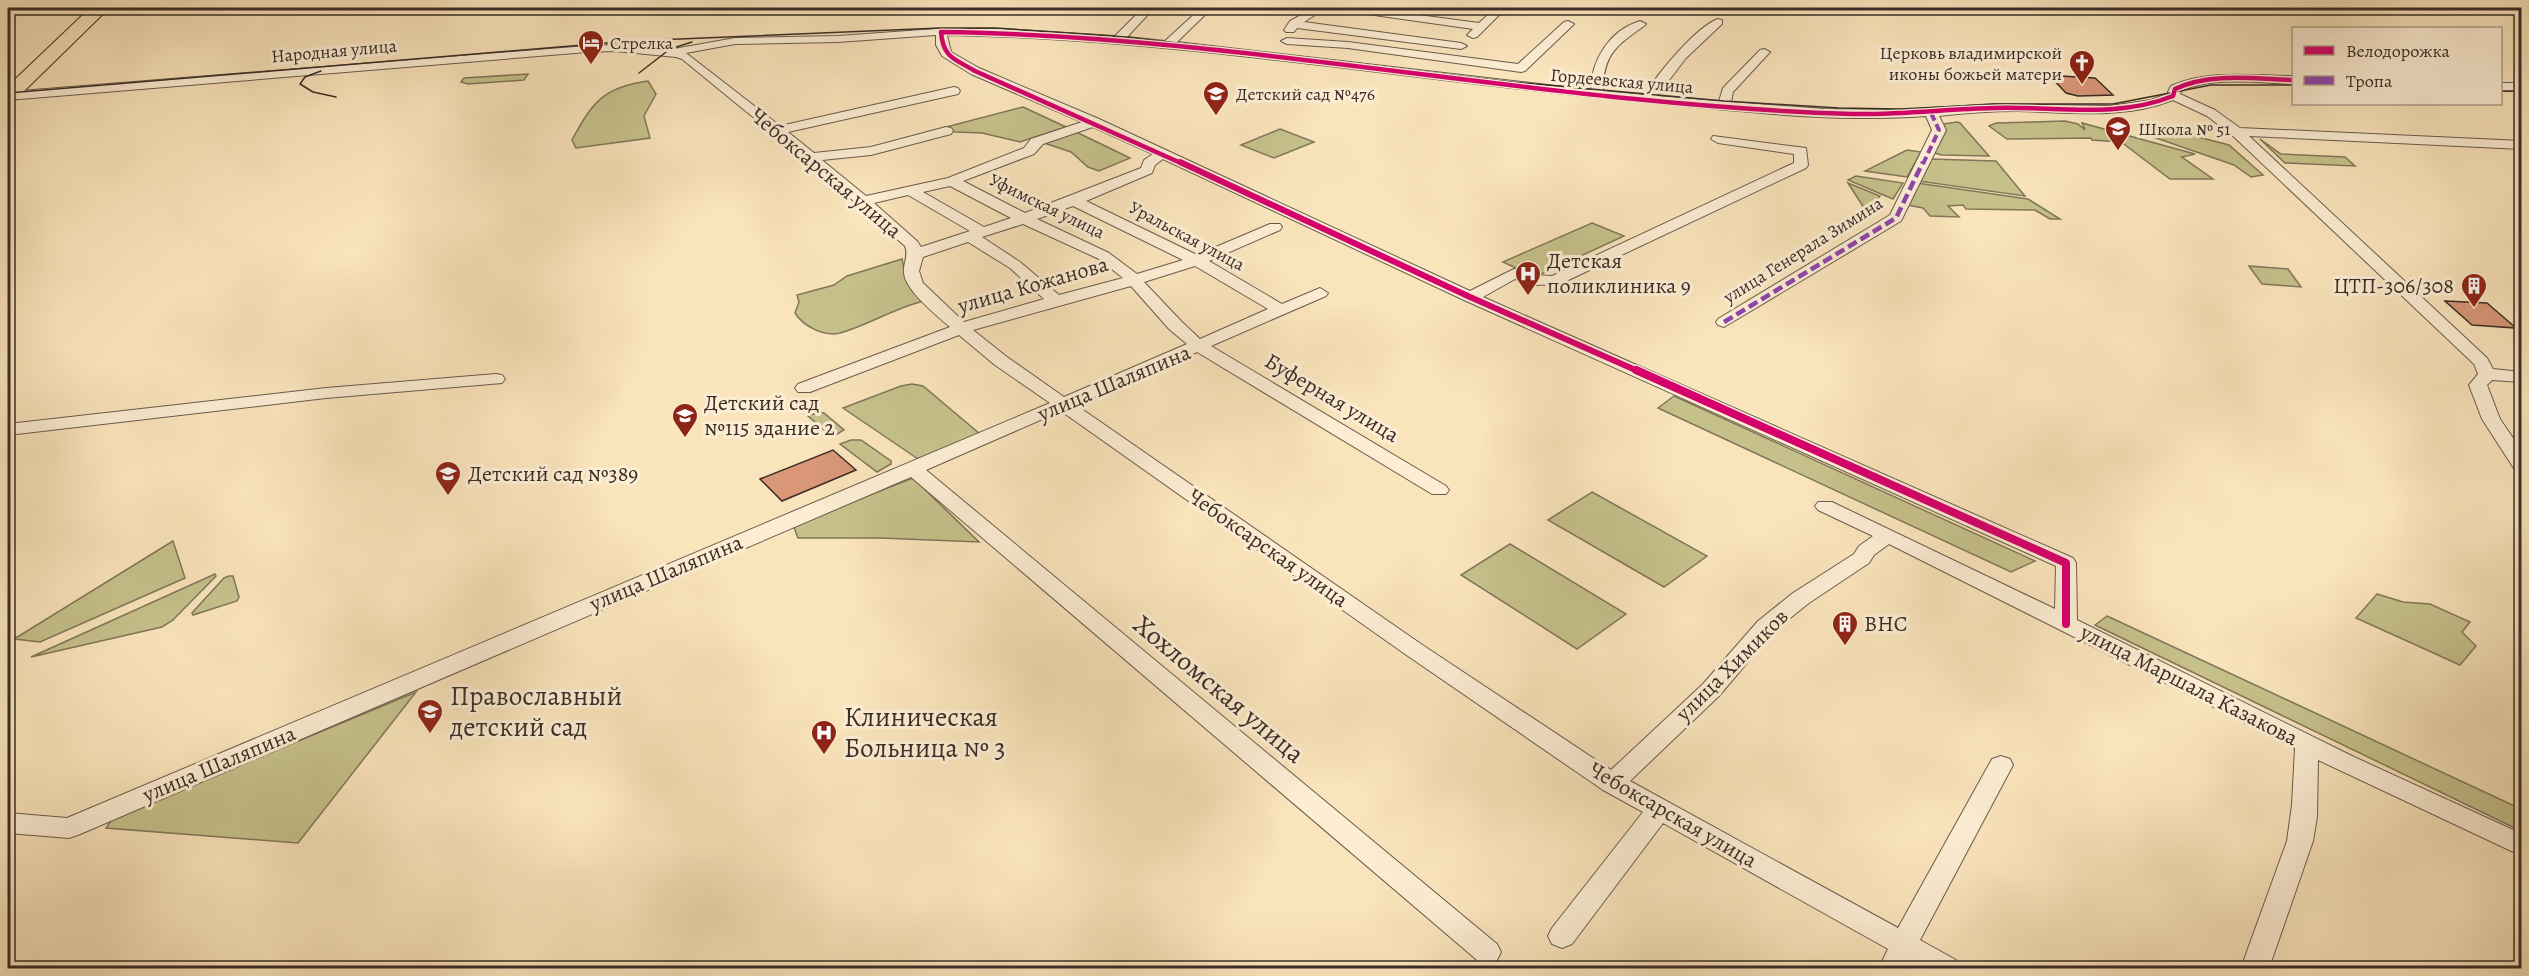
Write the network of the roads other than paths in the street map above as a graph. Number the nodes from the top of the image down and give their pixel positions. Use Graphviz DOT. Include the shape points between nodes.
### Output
graph roads {
  1 [pos="100,8"];
  2 [pos="1149,8"];
  3 [pos="1207,8"];
  4 [pos="1321,8"];
  5 [pos="1346,8"];
  6 [pos="1431,8"];
  7 [pos="1501,8"];
  8 [pos="1410,16"];
  9 [pos="1359,20"];
  10 [pos="1718,22"];
  11 [pos="1293,24"];
  12 [pos="1568,24"];
  13 [pos="1640,24"];
  14 [pos="1481,27"];
  15 [pos="938,32"];
  16 [pos="1470,37"];
  17 [pos="1118,40"];
  18 [pos="1287,41"];
  19 [pos="1167,45"];
  20 [pos="1461,46"];
  21 [pos="1764,52"];
  22 [pos="664,53"];
  23 [pos="1448,59"];
  24 [pos="1305,61"];
  25 [pos="1429,76"];
  26 [pos="2292,80"];
  27 [pos="2502,87"];
  28 [pos="2522,87"];
  29 [pos="954,91"];
  30 [pos="11,93"];
  31 [pos="1598,94"];
  32 [pos="2173,96"];
  33 [pos="1651,99"];
  34 [pos="1724,106"];
  35 [pos="1931,113"];
  36 [pos="1095,122"];
  37 [pos="776,131"];
  38 [pos="946,131"];
  39 [pos="2237,132"];
  40 [pos="1718,139"];
  41 [pos="2522,145"];
  42 [pos="1162,154"];
  43 [pos="813,157"];
  44 [pos="952,181"];
  45 [pos="909,190"];
  46 [pos="1073,200"];
  47 [pos="864,201"];
  48 [pos="1025,219"];
  49 [pos="1275,227"];
  50 [pos="975,234"];
  51 [pos="916,254"];
  52 [pos="1195,260"];
  53 [pos="1133,279"];
  54 [pos="1320,293"];
  55 [pos="1470,297"];
  56 [pos="1055,302"];
  57 [pos="1281,310"];
  58 [pos="1724,321"];
  59 [pos="961,328"];
  60 [pos="1200,347"];
  61 [pos="2487,374"];
  62 [pos="2522,377"];
  63 [pos="496,379"];
  64 [pos="804,388"];
  65 [pos="1062,405"];
  66 [pos="8,430"];
  67 [pos="2522,466"];
  68 [pos="913,469"];
  69 [pos="1439,490"];
  70 [pos="1825,506"];
  71 [pos="1888,535"];
  72 [pos="2066,624"];
  73 [pos="2307,744"];
  74 [pos="2001,765"];
  75 [pos="1612,783"];
  76 [pos="1659,810"];
  77 [pos="8,823"];
  78 [pos="2522,846"];
  79 [pos="1562,936"];
  80 [pos="1904,944"];
  81 [pos="1487,952"];
  82 [pos="1893,969"];
  83 [pos="1946,969"];
  84 [pos="2255,969"];
  1 -- 30 [label="main road"];
  2 -- 17 [label="street"];
  3 -- 19 [label="street"];
  4 -- 11 [label="street"];
  5 -- 8 [label="street"];
  6 -- 8 [label="street"];
  7 -- 14 [label="street"];
  8 -- 14 [label="street"];
  9 -- 16 [label="street"];
  10 -- 33 [label="street" via="1669,67"];
  11 -- 18 [label="street"];
  11 -- 20 [label="street"];
  12 -- 23 [label="street" via="1521,68"];
  13 -- 31 [label="street" via="1610,45 1597,76"];
  14 -- 16 [label="street"];
  15 -- 17 [label="street, Гордеевская улица" via="1059,34"];
  15 -- 22 [label="street, Гордеевская улица" via="735,41"];
  15 -- 36 [label="street" via="946,54 965,66"];
  16 -- 20 [label="street"];
  17 -- 19 [label="street, Гордеевская улица"];
  18 -- 23 [label="street"];
  18 -- 24 [label="street" via="1306,56"];
  19 -- 24 [label="street, Гордеевская улица"];
  20 -- 23 [label="street"];
  21 -- 34 [label="street" via="1727,91"];
  22 -- 30 [label="street, Народная улица" via="587,49"];
  22 -- 37 [label="street, Чебоксарская улица" via="686,57"];
  23 -- 25 [label="street"];
  24 -- 25 [label="street, Гордеевская улица"];
  25 -- 31 [label="street, Гордеевская улица"];
  26 -- 32 [label="street, Гордеевская улица" via="2207,80 2184,84 2175,89"];
  27 -- 28 [label="street"];
  29 -- 37 [label="street"];
  31 -- 33 [label="street, Гордеевская улица"];
  32 -- 35 [label="street, Гордеевская улица" via="2136,108 1996,108"];
  32 -- 39 [label="street" via="2211,113"];
  33 -- 34 [label="street, Гордеевская улица"];
  34 -- 35 [label="street, Гордеевская улица" via="1835,113"];
  35 -- 58 [label="street, улица Генерала Зимина" via="1939,130 1896,218"];
  36 -- 42 [label="street"];
  36 -- 44 [label="street" via="1036,142 1029,151"];
  37 -- 43 [label="street, Чебоксарская улица"];
  38 -- 43 [label="street" via="871,151"];
  39 -- 41 [label="street"];
  39 -- 61 [label="street" via="2481,362"];
  40 -- 55 [label="street" via="1801,151 1801,165 1554,281 1514,274"];
  42 -- 46 [label="street" via="1149,163 1147,170"];
  42 -- 55 [label="street"];
  43 -- 47 [label="street, Чебоксарская улица"];
  44 -- 45 [label="street"];
  44 -- 48 [label="street, Уфимская улица"];
  45 -- 47 [label="street"];
  45 -- 50 [label="street"];
  46 -- 48 [label="street"];
  46 -- 52 [label="street, Уральская улица"];
  47 -- 51 [label="street, Чебоксарская улица" via="912,244"];
  48 -- 50 [label="street"];
  48 -- 53 [label="street, Уфимская улица" via="1079,242"];
  49 -- 52 [label="street, улица Кожанова"];
  50 -- 51 [label="street"];
  50 -- 56 [label="street" via="1027,272"];
  51 -- 59 [label="street, Чебоксарская улица" via="911,266 913,279"];
  52 -- 53 [label="street, улица Кожанова"];
  52 -- 57 [label="street, Уральская улица"];
  53 -- 56 [label="street, улица Кожанова"];
  53 -- 60 [label="street, Уфимская улица"];
  54 -- 57 [label="street, улица Шаляпина"];
  55 -- 72 [label="street" via="2066,563"];
  56 -- 59 [label="street, улица Кожанова"];
  57 -- 60 [label="street, улица Шаляпина"];
  59 -- 64 [label="street, улица Кожанова"];
  59 -- 65 [label="street, Чебоксарская улица"];
  60 -- 65 [label="street, улица Шаляпина"];
  60 -- 69 [label="street, Буферная улица"];
  61 -- 62 [label="street"];
  61 -- 67 [label="street" via="2478,385 2491,419"];
  63 -- 66 [label="street" via="326,393"];
  65 -- 68 [label="street, улица Шаляпина"];
  65 -- 75 [label="street, Чебоксарская улица"];
  68 -- 77 [label="street, улица Шаляпина" via="69,828"];
  68 -- 81 [label="street, Хохломская улица"];
  70 -- 71 [label="street, улица Маршала Казакова"];
  71 -- 72 [label="street, улица Маршала Казакова"];
  71 -- 75 [label="street, улица Химиков" via="1766,626 1711,690"];
  72 -- 73 [label="street, улица Маршала Казакова"];
  73 -- 78 [label="street, улица Маршала Казакова"];
  73 -- 84 [label="street" via="2300,840"];
  74 -- 80 [label="street"];
  75 -- 76 [label="street, Чебоксарская улица"];
  76 -- 79 [label="street"];
  76 -- 80 [label="street, Чебоксарская улица"];
  80 -- 82 [label="street"];
  80 -- 83 [label="street, Чебоксарская улица"];
}
